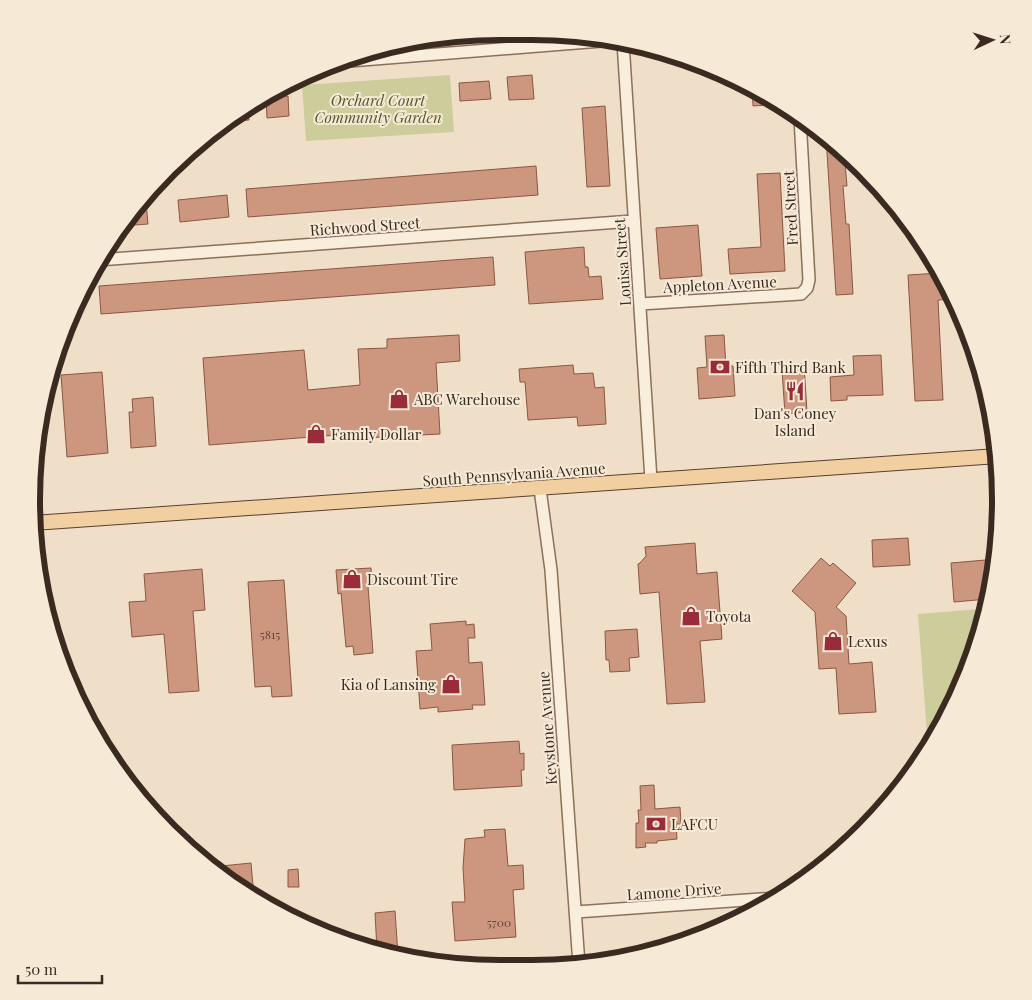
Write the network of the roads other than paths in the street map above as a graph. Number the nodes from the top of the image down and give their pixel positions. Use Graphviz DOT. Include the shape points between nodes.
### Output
graph roads {
  1 [pos="579,43"];
  2 [pos="623,49"];
  3 [pos="368,60"];
  4 [pos="800,127"];
  5 [pos="634,221"];
  6 [pos="109,259"];
  7 [pos="801,294"];
  8 [pos="640,304"];
  9 [pos="990,457"];
  10 [pos="651,480"];
  11 [pos="540,489"];
  12 [pos="41,522"];
  13 [pos="760,899"];
  14 [pos="576,912"];
  15 [pos="579,957"];
  1 -- 3 [label="street"];
  2 -- 5 [label="street, Louisa Street"];
  4 -- 7 [label="street, Fred Street" via="809,280"];
  5 -- 6 [label="street, Richwood Street"];
  5 -- 8 [label="street, Louisa Street"];
  7 -- 8 [label="street, Appleton Avenue"];
  8 -- 10 [label="street, Louisa Street"];
  9 -- 10 [label="main road, South Pennsylvania Avenue"];
  10 -- 11 [label="main road, South Pennsylvania Avenue"];
  11 -- 12 [label="main road, South Pennsylvania Avenue"];
  11 -- 14 [label="street, Keystone Avenue" via="551,570"];
  13 -- 14 [label="street, Lamone Drive"];
  14 -- 15 [label="street, Keystone Avenue"];
}
